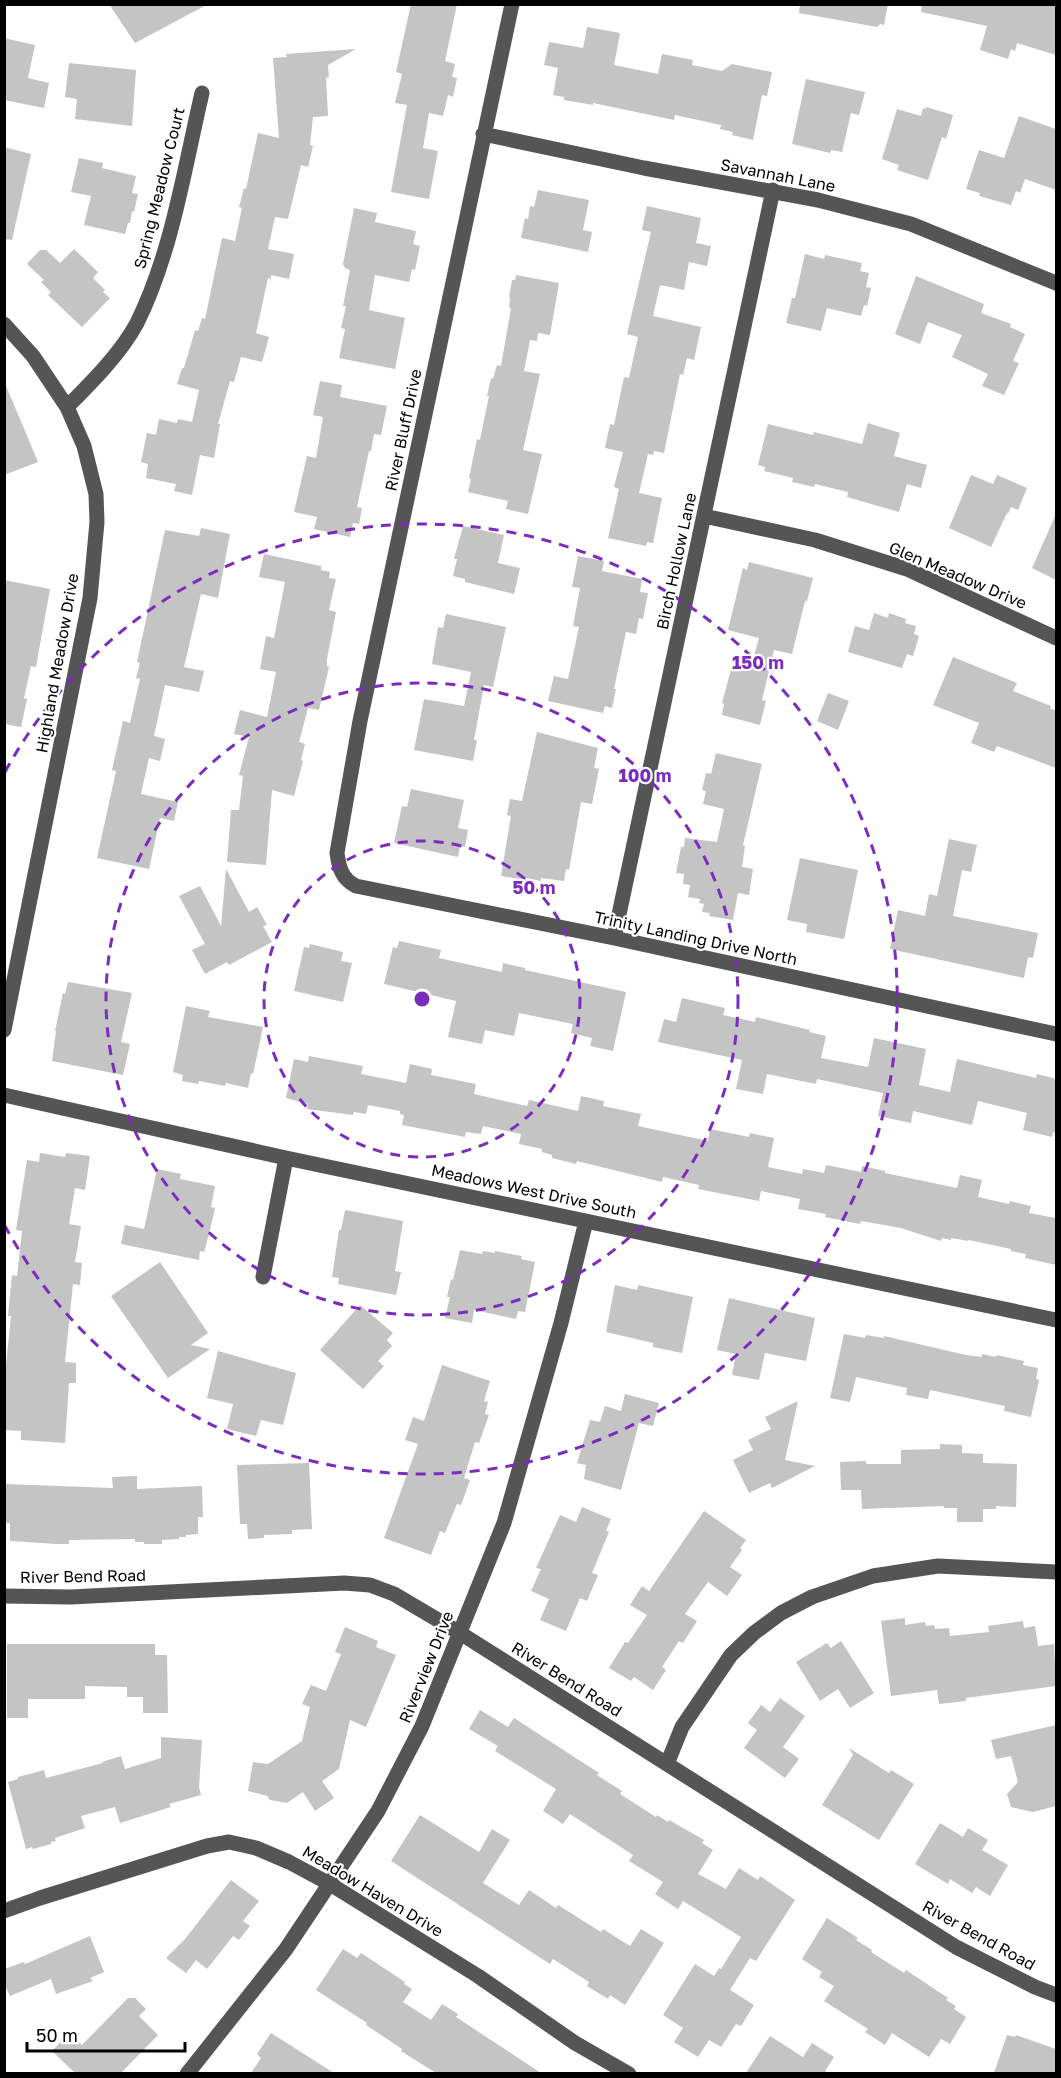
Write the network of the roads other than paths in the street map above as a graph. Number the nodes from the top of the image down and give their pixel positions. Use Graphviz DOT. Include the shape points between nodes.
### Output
graph roads {
  1 [pos="512,4"];
  2 [pos="202,93"];
  3 [pos="483,134"];
  4 [pos="773,190"];
  5 [pos="1056,283"];
  6 [pos="4,324"];
  7 [pos="67,407"];
  8 [pos="704,516"];
  9 [pos="1056,638"];
  10 [pos="339,864"];
  11 [pos="614,938"];
  12 [pos="4,1030"];
  13 [pos="1056,1034"];
  14 [pos="4,1095"];
  15 [pos="286,1158"];
  16 [pos="586,1221"];
  17 [pos="263,1277"];
  18 [pos="1056,1320"];
  19 [pos="1056,1572"];
  20 [pos="4,1596"];
  21 [pos="460,1633"];
  22 [pos="667,1764"];
  23 [pos="330,1884"];
  24 [pos="4,1911"];
  25 [pos="1056,1995"];
  26 [pos="187,2073"];
  27 [pos="629,2073"];
  1 -- 3 [label="street, River Bluff Drive"];
  2 -- 7 [label="street, Spring Meadow Court" via="170,231 136,324 102,371"];
  3 -- 4 [label="street, Savannah Lane"];
  3 -- 10 [label="street, River Bluff Drive" via="360,721 337,853"];
  4 -- 5 [label="street, Savannah Lane" via="911,225"];
  4 -- 8 [label="street, Birch Hollow Lane"];
  6 -- 7 [label="street, Highland Meadow Drive" via="33,356"];
  7 -- 12 [label="street, Highland Meadow Drive" via="84,446 96,494 98,522 90,598"];
  8 -- 9 [label="street, Glen Meadow Drive" via="815,540 907,569"];
  8 -- 11 [label="street, Birch Hollow Lane"];
  10 -- 11 [label="street, Trinity Landing Drive North" via="348,882 356,886"];
  11 -- 13 [label="street, Trinity Landing Drive North"];
  14 -- 15 [label="street, Meadows West Drive South"];
  15 -- 16 [label="street, Meadows West Drive South"];
  15 -- 17 [label="street"];
  16 -- 18 [label="street, Meadows West Drive South"];
  16 -- 21 [label="street, Riverview Drive" via="504,1523"];
  19 -- 22 [label="street" via="938,1566 873,1576 812,1597 781,1613 731,1655 682,1727"];
  20 -- 21 [label="street, River Bend Road" via="70,1597 344,1583 394,1594"];
  21 -- 22 [label="street, River Bend Road"];
  21 -- 23 [label="street, Riverview Drive" via="422,1726 378,1811"];
  22 -- 25 [label="street, River Bend Road" via="956,1947"];
  23 -- 24 [label="street, Meadow Haven Drive" via="256,1848 229,1842"];
  23 -- 26 [label="street, Riverview Drive" via="286,1949"];
  23 -- 27 [label="street, Meadow Haven Drive" via="478,1976 575,2043"];
}
